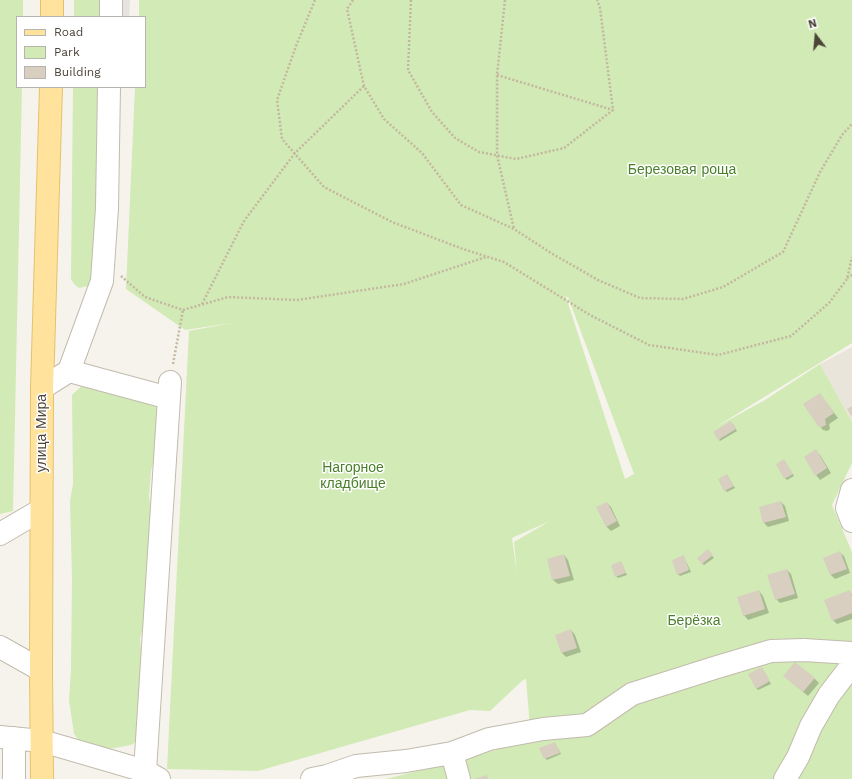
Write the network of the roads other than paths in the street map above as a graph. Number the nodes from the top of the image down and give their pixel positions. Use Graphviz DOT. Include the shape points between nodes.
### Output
graph roads {
  1 [pos="52,0"];
  2 [pos="111,0"];
  3 [pos="52,16"];
  4 [pos="111,16"];
  5 [pos="51,88"];
  6 [pos="110,88"];
  7 [pos="69,370"];
  8 [pos="42,388"];
  9 [pos="852,490"];
  10 [pos="42,510"];
  11 [pos="852,521"];
  12 [pos="0,534"];
  13 [pos="0,647"];
  14 [pos="852,653"];
  15 [pos="852,665"];
  16 [pos="41,670"];
  17 [pos="7,738"];
  18 [pos="42,741"];
  19 [pos="452,753"];
  20 [pos="145,774"];
  21 [pos="14,779"];
  22 [pos="42,779"];
  23 [pos="312,779"];
  24 [pos="459,779"];
  25 [pos="785,779"];
  1 -- 3 [label="main road"];
  2 -- 4 [label="street"];
  5 -- 8 [label="main road, улица Мира"];
  6 -- 7 [label="street" via="102,281"];
  7 -- 8 [label="street"];
  7 -- 20 [label="street" via="170,390"];
  8 -- 10 [label="main road, улица Мира"];
  9 -- 11 [label="street" via="847,508"];
  10 -- 12 [label="street"];
  10 -- 16 [label="main road, улица Мира"];
  13 -- 16 [label="street"];
  14 -- 19 [label="street" via="770,651 632,694 587,725 543,729 488,739"];
  15 -- 25 [label="street" via="829,695"];
  16 -- 18 [label="main road, улица Мира"];
  17 -- 18 [label="street"];
  17 -- 21 [label="street"];
  18 -- 20 [label="street"];
  18 -- 22 [label="main road, улица Мира"];
  19 -- 23 [label="street" via="356,766"];
  19 -- 24 [label="street"];
}
